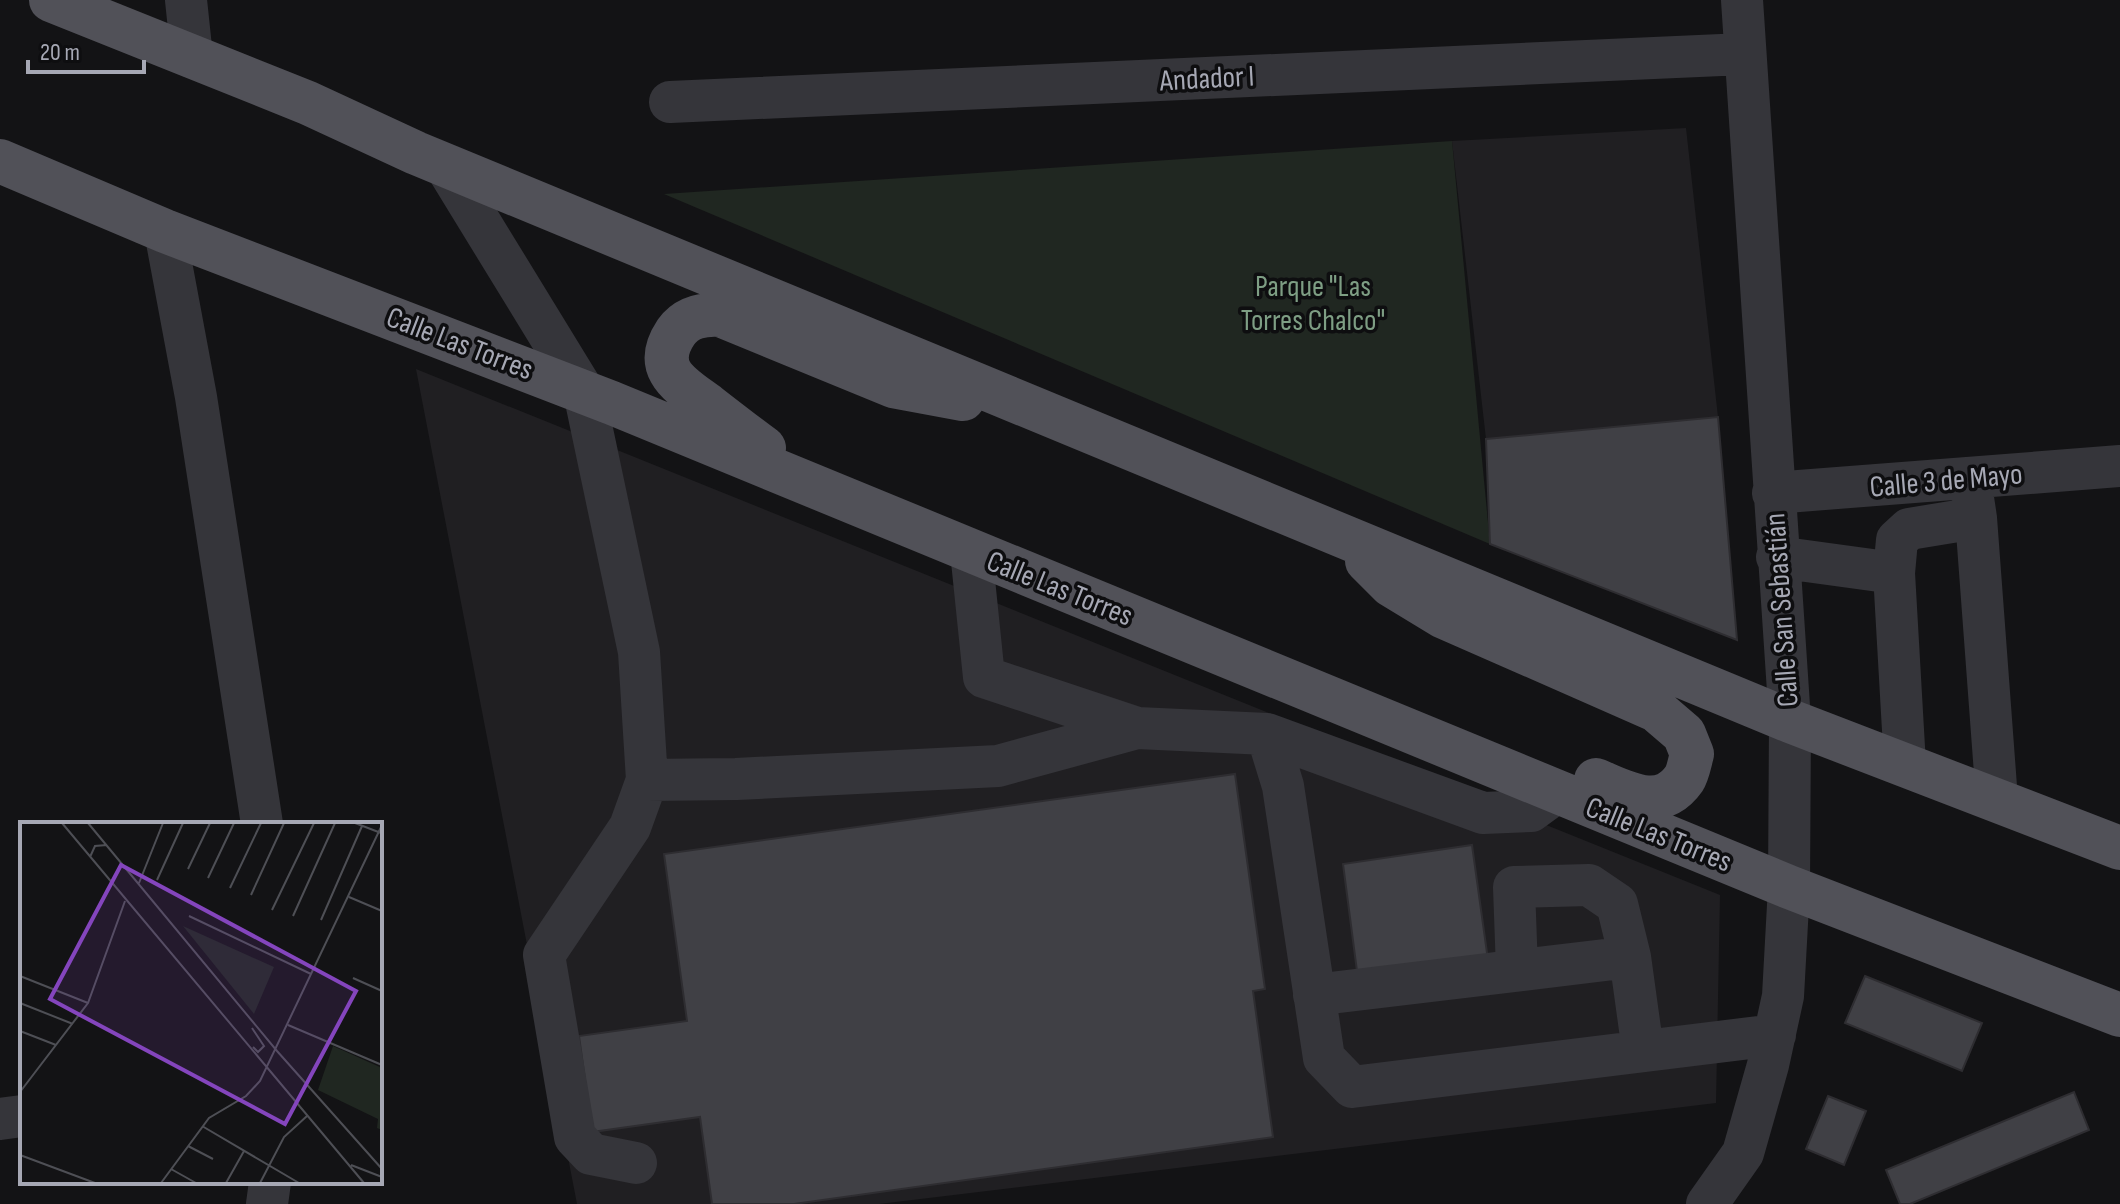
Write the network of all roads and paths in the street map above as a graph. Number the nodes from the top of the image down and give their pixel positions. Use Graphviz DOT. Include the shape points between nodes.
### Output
graph roads {
  1 [pos="51,0"];
  2 [pos="186,0"];
  3 [pos="1742,0"];
  4 [pos="1744,54"];
  5 [pos="192,57"];
  6 [pos="670,102"];
  7 [pos="0,161"];
  8 [pos="445,165"];
  9 [pos="165,231"];
  10 [pos="584,392"];
  11 [pos="1048,415"];
  12 [pos="2120,466"];
  13 [pos="810,484"];
  14 [pos="1773,493"];
  15 [pos="1973,498"];
  16 [pos="1340,535"];
  17 [pos="971,551"];
  18 [pos="1777,557"];
  19 [pos="1894,573"];
  20 [pos="1790,721"];
  21 [pos="1137,728"];
  22 [pos="1267,734"];
  23 [pos="1905,765"];
  24 [pos="1497,767"];
  25 [pos="647,780"];
  26 [pos="1557,792"];
  27 [pos="1997,800"];
  28 [pos="262,822"];
  29 [pos="2120,848"];
  30 [pos="1789,887"];
  31 [pos="1630,957"];
  32 [pos="1517,970"];
  33 [pos="1314,995"];
  34 [pos="2120,1015"];
  35 [pos="1775,1035"];
  36 [pos="1643,1051"];
  37 [pos="20,1116"];
  38 [pos="0,1119"];
  39 [pos="636,1163"];
  40 [pos="270,1184"];
  41 [pos="267,1204"];
  42 [pos="1707,1204"];
  1 -- 5 [label="main road"];
  2 -- 5 [label="street"];
  3 -- 4 [label="street, Calle San Sebastián"];
  4 -- 6 [label="street, Andador I"];
  4 -- 14 [label="street, Calle San Sebastián"];
  5 -- 8 [label="main road"];
  7 -- 9 [label="main road, Calle Las Torres"];
  8 -- 10 [label="street"];
  8 -- 11 [label="main road"];
  9 -- 10 [label="main road, Calle Las Torres"];
  9 -- 28 [label="street"];
  10 -- 13 [label="main road, Calle Las Torres"];
  10 -- 25 [label="street" via="639,652"];
  11 -- 13 [label="main road" via="893,386 720,315 692,318 680,327 668,354 676,381"];
  11 -- 16 [label="main road"];
  12 -- 15 [label="street, Calle 3 de Mayo"];
  13 -- 17 [label="main road, Calle Las Torres"];
  14 -- 15 [label="street, Calle 3 de Mayo"];
  14 -- 18 [label="street, Calle San Sebastián"];
  15 -- 19 [label="street" via="1897,540"];
  15 -- 27 [label="street"];
  16 -- 20 [label="main road"];
  16 -- 24 [label="main road" via="1391,585 1442,616 1656,710 1684,734 1692,754 1684,779 1663,797 1640,799 1553,763"];
  17 -- 21 [label="street" via="984,677"];
  17 -- 24 [label="main road, Calle Las Torres"];
  18 -- 19 [label="street"];
  18 -- 20 [label="street, Calle San Sebastián"];
  19 -- 23 [label="street"];
  20 -- 23 [label="main road"];
  20 -- 30 [label="street, Calle San Sebastián"];
  21 -- 22 [label="street"];
  21 -- 25 [label="street" via="998,766"];
  22 -- 26 [label="street" via="1483,813 1531,811"];
  22 -- 33 [label="street" via="1283,786"];
  23 -- 27 [label="main road"];
  24 -- 26 [label="main road, Calle Las Torres"];
  25 -- 39 [label="street" via="630,827 544,955 575,1137 591,1154"];
  26 -- 30 [label="main road, Calle Las Torres"];
  27 -- 29 [label="main road"];
  30 -- 34 [label="main road, Calle Las Torres"];
  30 -- 35 [label="street, Calle San Sebastián" via="1783,996"];
  31 -- 32 [label="street"];
  31 -- 32 [label="street" via="1617,904 1589,885 1514,887"];
  31 -- 36 [label="street"];
  32 -- 33 [label="street"];
  33 -- 36 [label="street" via="1324,1058 1352,1087"];
  35 -- 36 [label="street"];
  35 -- 42 [label="street, Calle San Sebastián" via="1743,1153"];
  37 -- 38 [label="street"];
  40 -- 41 [label="street"];
}
